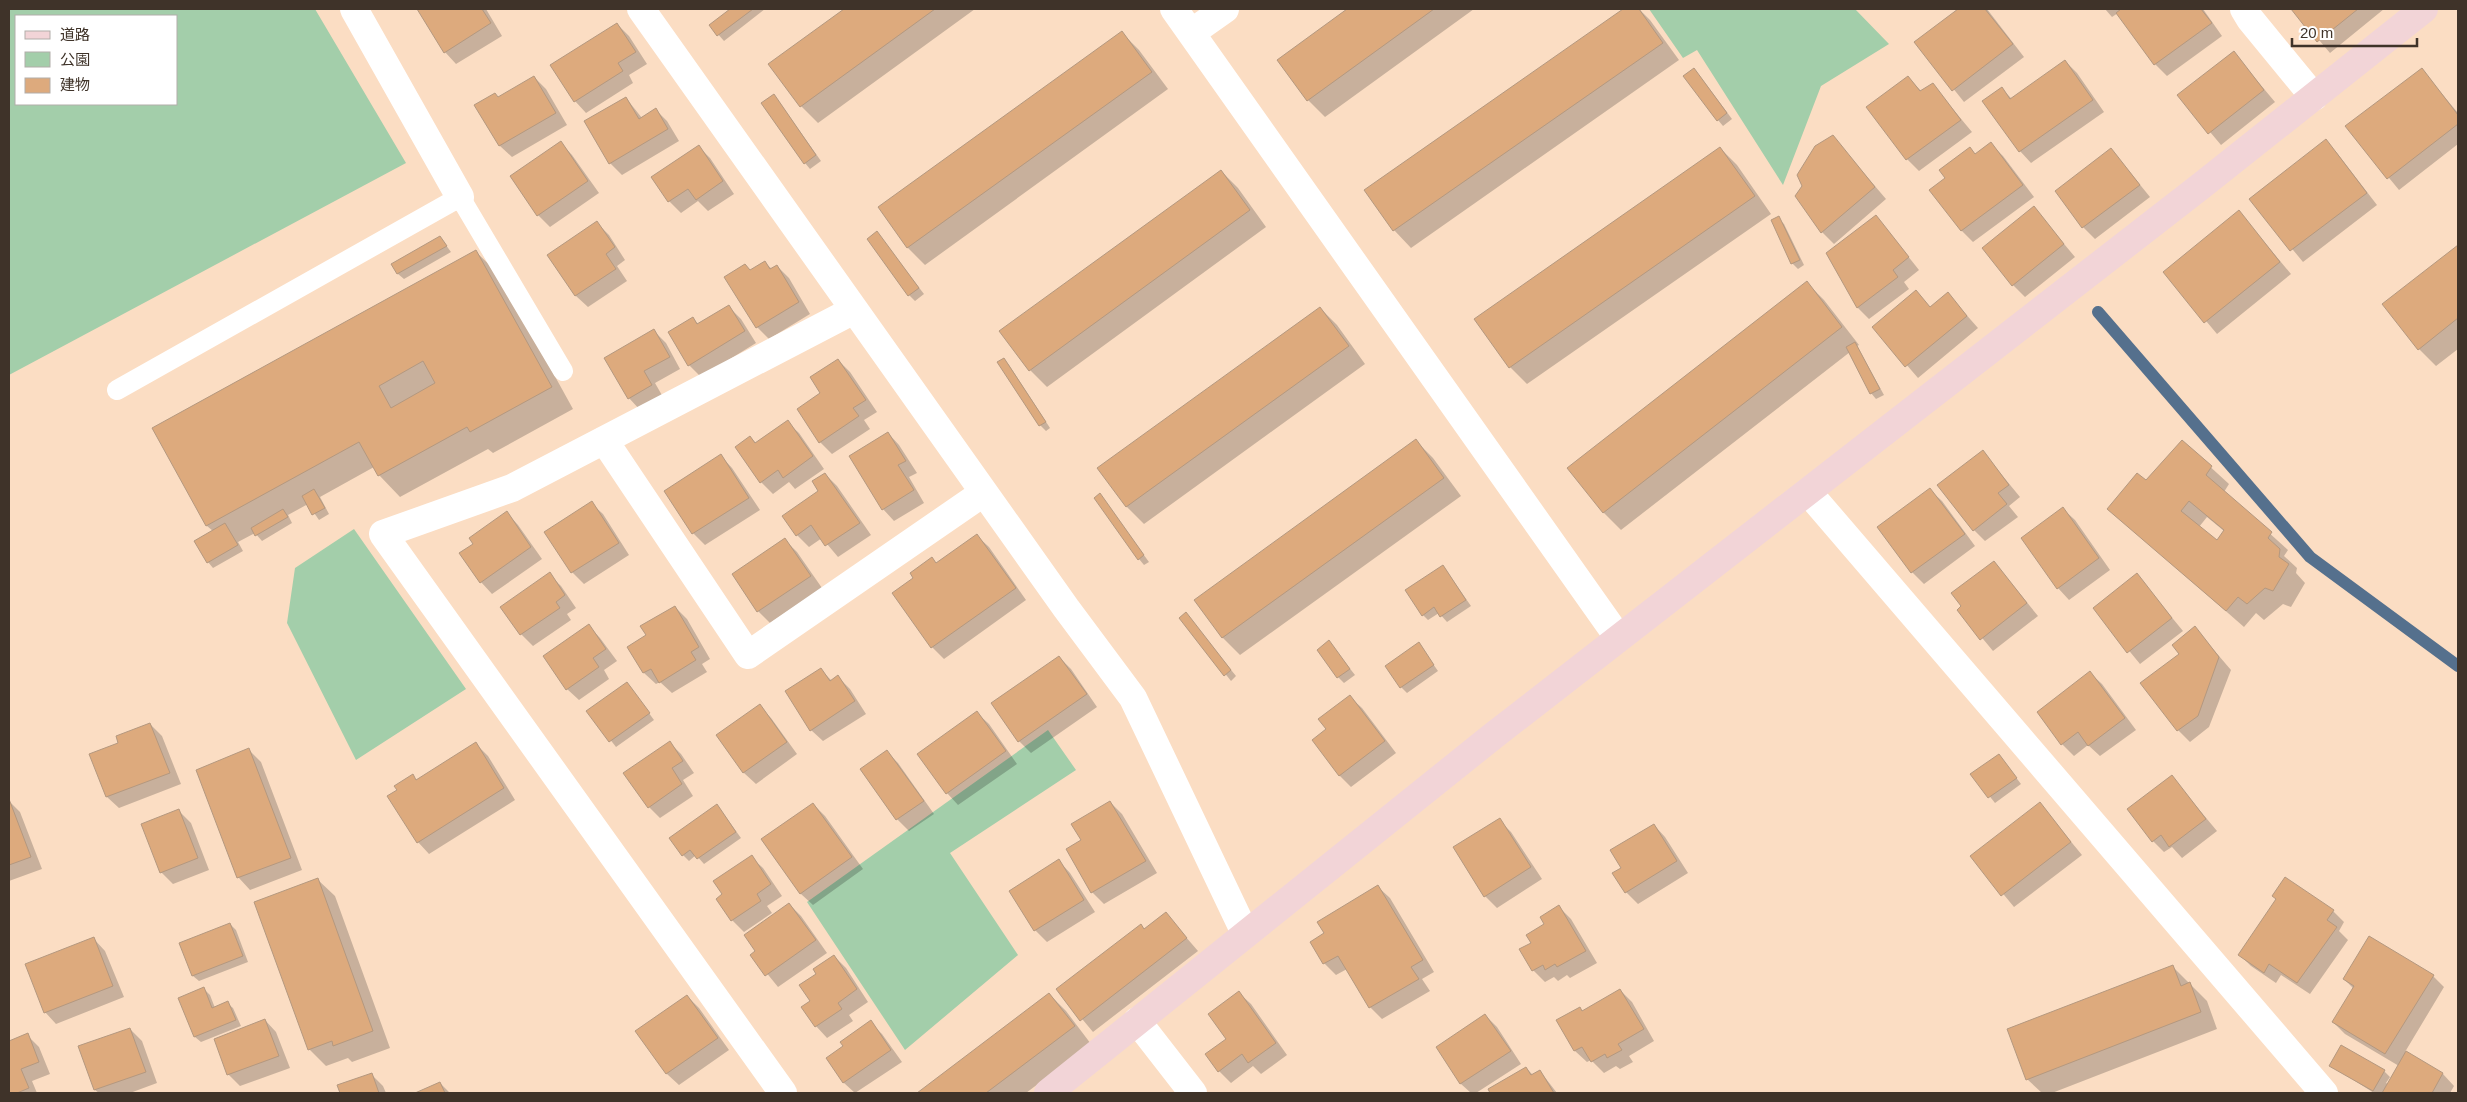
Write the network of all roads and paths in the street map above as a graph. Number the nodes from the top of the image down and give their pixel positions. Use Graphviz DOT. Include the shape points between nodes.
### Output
graph roads {
  1 [pos="354,9"];
  2 [pos="640,9"];
  3 [pos="1174,9"];
  4 [pos="1225,9"];
  5 [pos="2244,9"];
  6 [pos="2424,9"];
  7 [pos="1191,33"];
  8 [pos="2314,97"];
  9 [pos="460,197"];
  10 [pos="854,310"];
  11 [pos="563,372"];
  12 [pos="117,390"];
  13 [pos="604,440"];
  14 [pos="1808,492"];
  15 [pos="984,493"];
  16 [pos="1618,637"];
  17 [pos="1245,933"];
  18 [pos="1137,1021"];
  19 [pos="783,1093"];
  20 [pos="1048,1093"];
  21 [pos="1193,1093"];
  22 [pos="2324,1093"];
  1 -- 9 [label="street"];
  2 -- 10 [label="street"];
  3 -- 7 [label="street"];
  4 -- 7 [label="street"];
  5 -- 8 [label="street"];
  6 -- 8 [label="street"];
  7 -- 16 [label="street"];
  8 -- 14 [label="street"];
  9 -- 11 [label="lane"];
  9 -- 12 [label="lane"];
  10 -- 13 [label="street"];
  10 -- 15 [label="street"];
  13 -- 15 [label="street" via="748,655"];
  13 -- 19 [label="street" via="512,488 383,534"];
  14 -- 16 [label="street"];
  14 -- 22 [label="street"];
  15 -- 17 [label="street" via="1133,698"];
  16 -- 17 [label="street"];
  17 -- 18 [label="street"];
  18 -- 20 [label="street"];
  18 -- 21 [label="street"];
}
